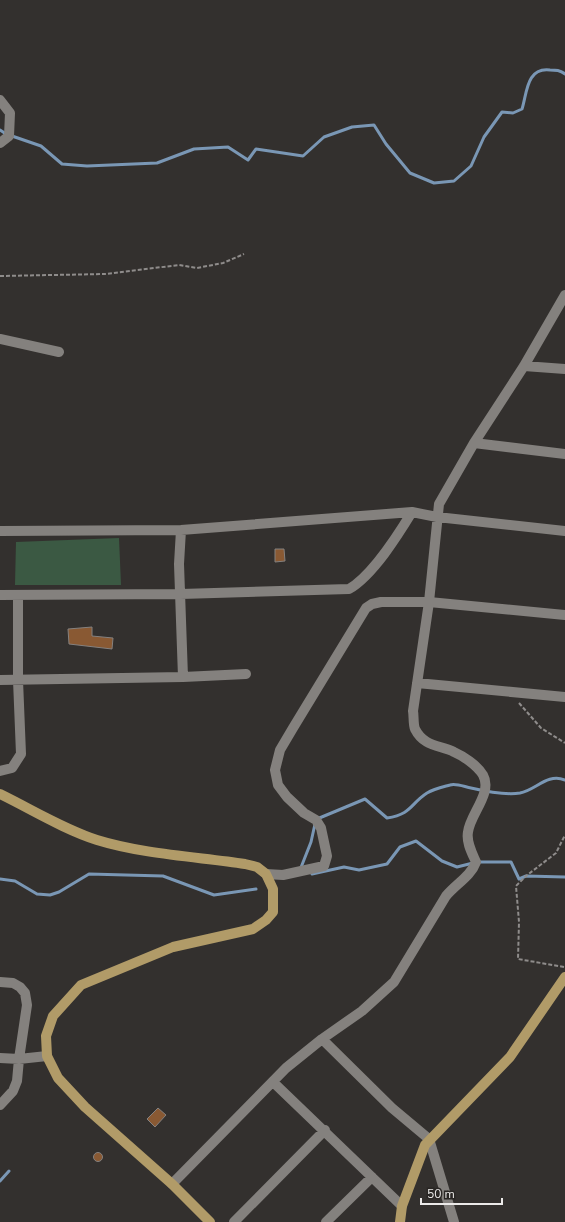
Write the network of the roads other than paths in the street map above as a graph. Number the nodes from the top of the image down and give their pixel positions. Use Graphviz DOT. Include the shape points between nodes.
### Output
graph roads {
  1 [pos="0,100"];
  2 [pos="0,143"];
  3 [pos="565,295"];
  4 [pos="0,339"];
  5 [pos="59,352"];
  6 [pos="524,366"];
  7 [pos="565,370"];
  8 [pos="474,443"];
  9 [pos="565,454"];
  10 [pos="412,512"];
  11 [pos="437,516"];
  12 [pos="181,530"];
  13 [pos="0,531"];
  14 [pos="565,531"];
  15 [pos="181,594"];
  16 [pos="0,595"];
  17 [pos="18,595"];
  18 [pos="429,602"];
  19 [pos="565,615"];
  20 [pos="246,674"];
  21 [pos="183,677"];
  22 [pos="0,680"];
  23 [pos="18,680"];
  24 [pos="417,683"];
  25 [pos="565,697"];
  26 [pos="0,771"];
  27 [pos="0,794"];
  28 [pos="267,875"];
  29 [pos="565,976"];
  30 [pos="0,982"];
  31 [pos="322,1039"];
  32 [pos="47,1056"];
  33 [pos="0,1058"];
  34 [pos="19,1059"];
  35 [pos="274,1082"];
  36 [pos="0,1106"];
  37 [pos="325,1130"];
  38 [pos="430,1139"];
  39 [pos="372,1177"];
  40 [pos="172,1184"];
  41 [pos="402,1206"];
  42 [pos="210,1222"];
  43 [pos="234,1222"];
  44 [pos="326,1222"];
  45 [pos="400,1222"];
  46 [pos="454,1222"];
  1 -- 2 [label="street" via="10,113 9,136"];
  3 -- 6 [label="street"];
  4 -- 5 [label="street"];
  6 -- 7 [label="street"];
  6 -- 8 [label="street"];
  8 -- 9 [label="street"];
  8 -- 11 [label="street" via="439,504"];
  10 -- 11 [label="street"];
  10 -- 12 [label="street"];
  10 -- 15 [label="street" via="388,548 357,584 349,588"];
  11 -- 14 [label="street"];
  11 -- 18 [label="street"];
  12 -- 13 [label="street"];
  12 -- 15 [label="street"];
  15 -- 17 [label="street"];
  15 -- 21 [label="street"];
  16 -- 17 [label="street"];
  17 -- 23 [label="street"];
  18 -- 19 [label="street"];
  18 -- 24 [label="street"];
  18 -- 28 [label="street" via="381,602 366,608 292,728 280,750 275,778 287,797 316,820 321,828 326,862 324,866 283,875"];
  20 -- 21 [label="street"];
  21 -- 23 [label="street"];
  22 -- 23 [label="street"];
  23 -- 26 [label="street" via="20,754 12,768"];
  24 -- 25 [label="street"];
  24 -- 31 [label="street" via="413,711 415,728 423,740 466,758 483,775 486,791 470,821 467,834 476,862 473,871 446,896 394,982 362,1011"];
  27 -- 28 [label="main road" via="96,840 125,847 245,864 257,867"];
  28 -- 32 [label="main road" via="273,889 273,912 266,920 253,929 173,947 81,985 53,1016 46,1036"];
  29 -- 38 [label="main road" via="510,1057"];
  30 -- 34 [label="street" via="13,983 20,987 25,993 28,1005"];
  31 -- 35 [label="street"];
  31 -- 38 [label="street" via="392,1108"];
  32 -- 34 [label="street"];
  32 -- 40 [label="main road" via="58,1078 85,1107"];
  33 -- 34 [label="street"];
  34 -- 36 [label="street" via="18,1081"];
  35 -- 37 [label="street"];
  35 -- 40 [label="street"];
  37 -- 39 [label="street"];
  37 -- 43 [label="street"];
  38 -- 41 [label="main road" via="425,1145"];
  38 -- 46 [label="street"];
  39 -- 41 [label="street"];
  39 -- 44 [label="street"];
  40 -- 42 [label="main road"];
  41 -- 45 [label="main road"];
}
